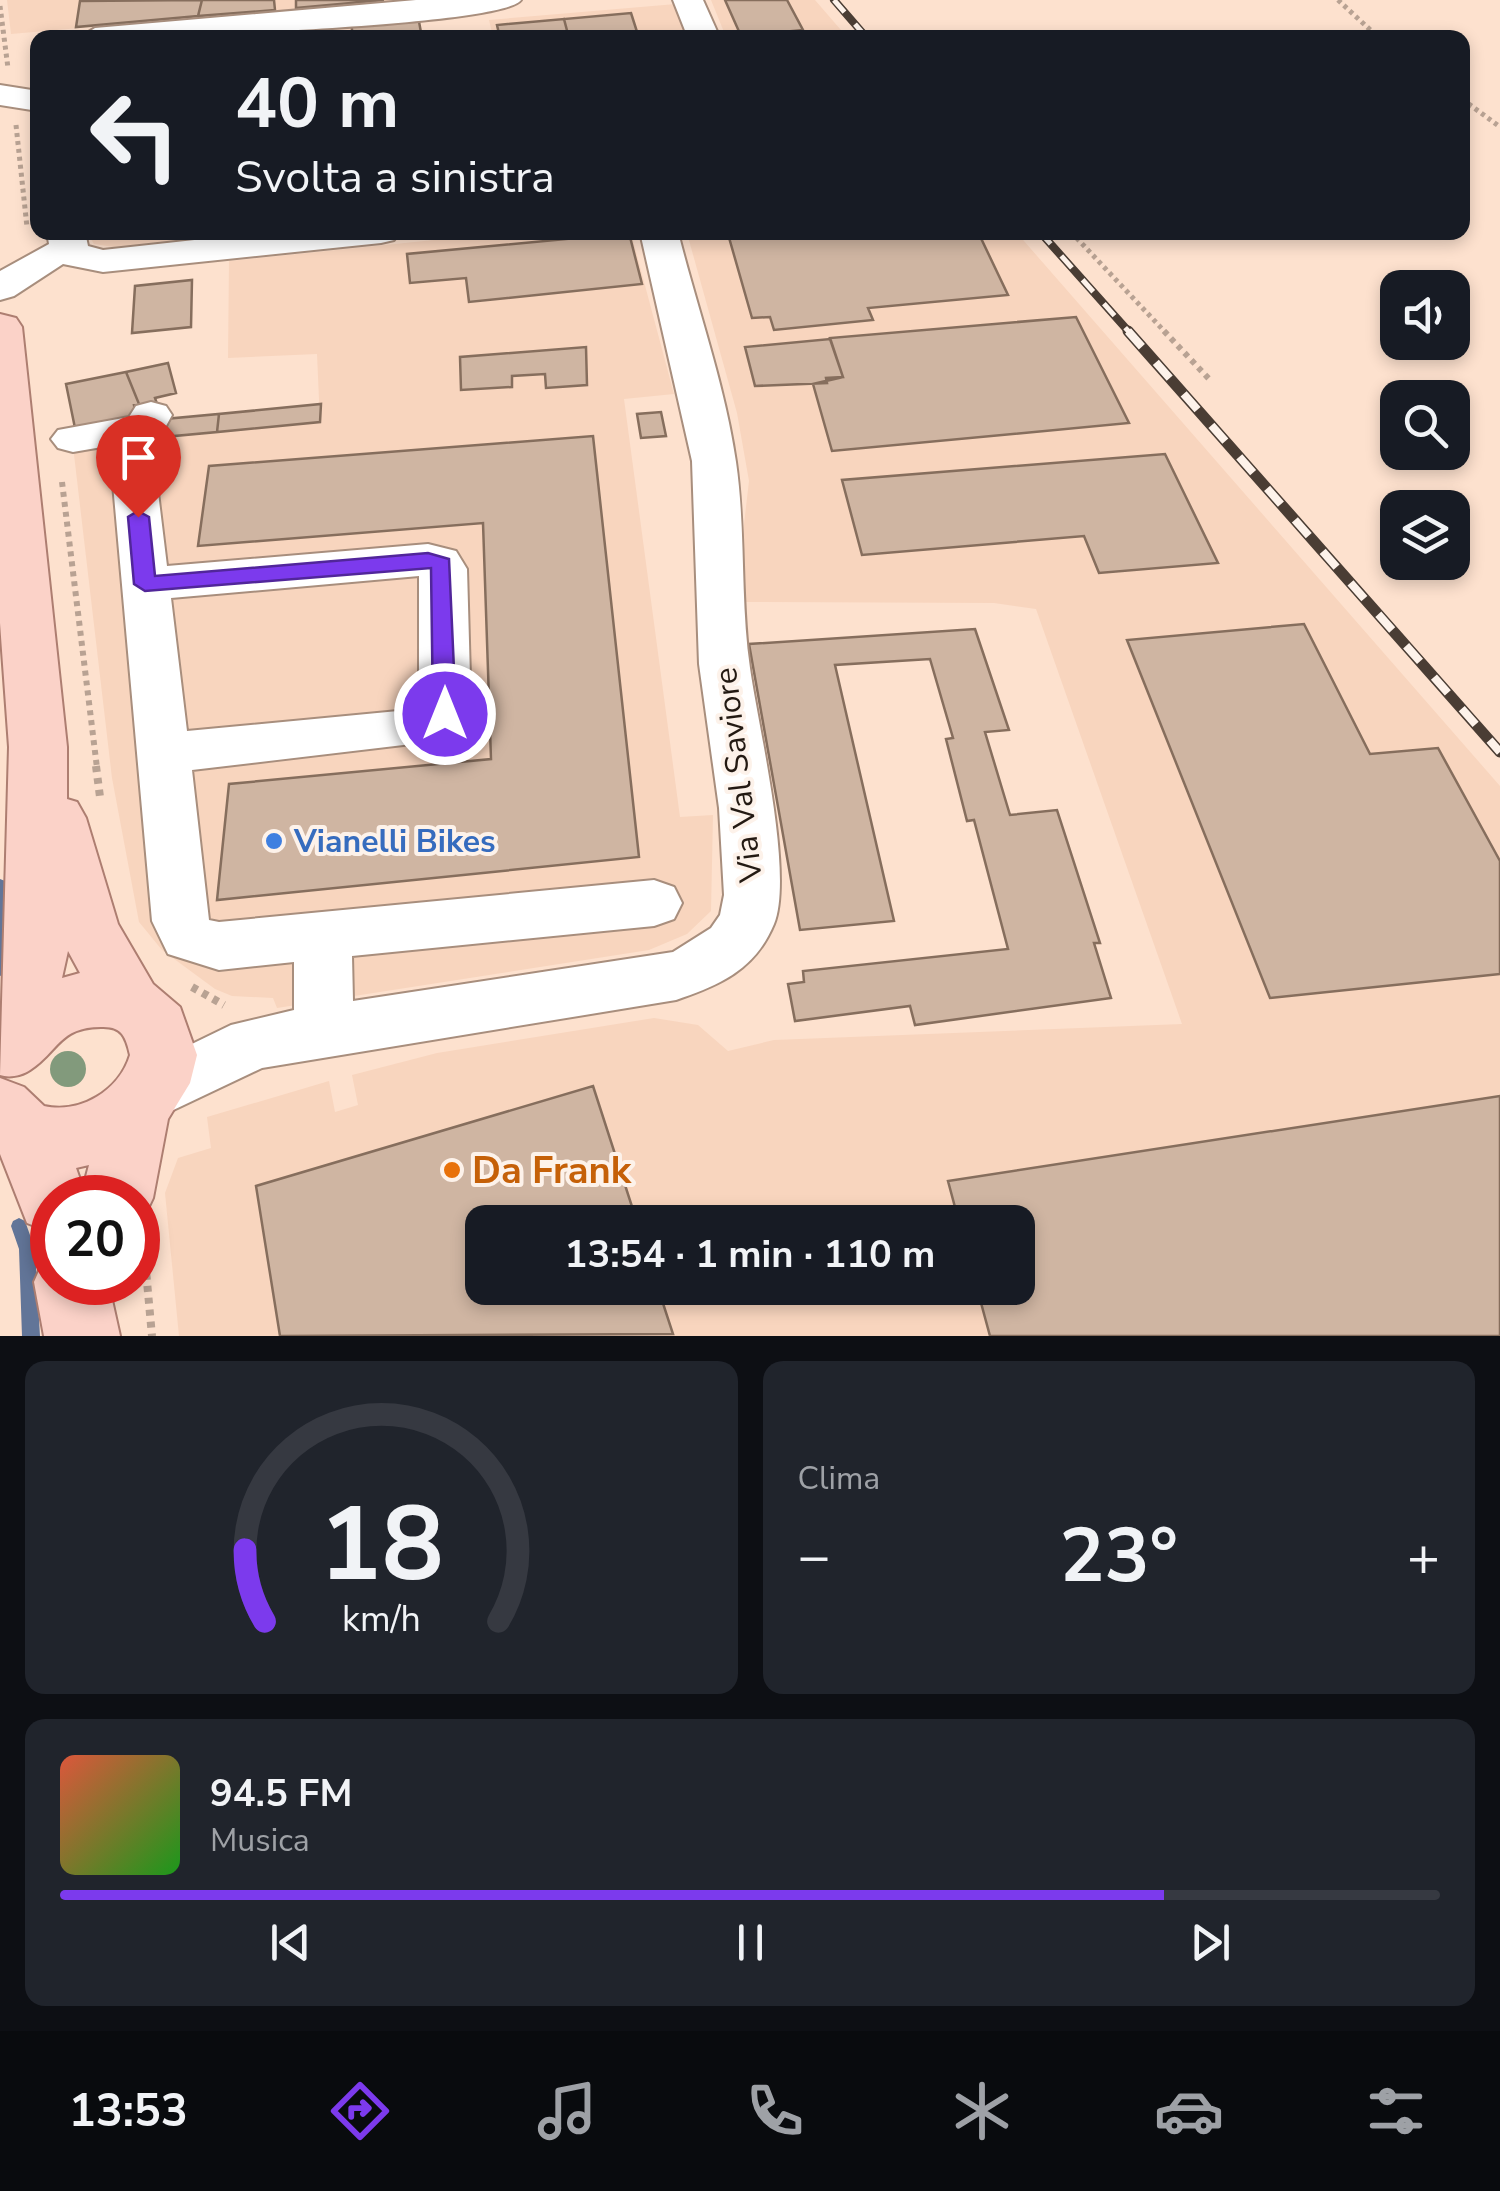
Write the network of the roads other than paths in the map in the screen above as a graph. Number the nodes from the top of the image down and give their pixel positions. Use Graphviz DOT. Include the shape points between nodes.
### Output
graph roads {
  1 [pos="506,0"];
  2 [pos="688,0"];
  3 [pos="441,25"];
  4 [pos="185,30"];
  5 [pos="701,30"];
  6 [pos="305,240"];
  7 [pos="661,240"];
  8 [pos="68,241"];
  9 [pos="0,288"];
  10 [pos="0,327"];
  11 [pos="152,414"];
  12 [pos="66,456"];
  13 [pos="134,484"];
  14 [pos="145,584"];
  15 [pos="38,747"];
  16 [pos="163,753"];
  17 [pos="654,903"];
  18 [pos="496,918"];
  19 [pos="323,936"];
  20 [pos="156,1002"];
  21 [pos="502,1002"];
  22 [pos="239,1024"];
  23 [pos="324,1030"];
  24 [pos="9,1050"];
  25 [pos="141,1102"];
  26 [pos="14,1122"];
  27 [pos="40,1175"];
  28 [pos="122,1175"];
  29 [pos="76,1305"];
  30 [pos="105,1305"];
  31 [pos="82,1336"];
  32 [pos="102,1336"];
  1 -- 3 [label="street" via="468,3"];
  2 -- 5 [label="street"];
  3 -- 4 [label="street" via="420,9"];
  6 -- 8 [label="street" via="103,261 84,260"];
  7 -- 21 [label="street, Via Val Saviore" via="714,460 724,664 746,808 750,908 731,944 692,970"];
  8 -- 9 [label="street"];
  10 -- 15 [label="main road"];
  11 -- 12 [label="street" via="145,428"];
  13 -- 14 [label="street"];
  14 -- 16 [label="street"];
  14 -- 16 [label="street" via="428,560 443,569 440,724"];
  15 -- 20 [label="main road" via="80,906"];
  15 -- 24 [label="main road" via="36,947"];
  16 -- 19 [label="street" via="188,937 206,946"];
  17 -- 18 [label="street"];
  18 -- 19 [label="street"];
  18 -- 21 [label="street"];
  19 -- 23 [label="street"];
  20 -- 22 [label="street, Via Val Saviore"];
  20 -- 24 [label="main road" via="72,1002 33,1022"];
  20 -- 25 [label="main road" via="163,1056"];
  21 -- 23 [label="street, Via Val Saviore"];
  22 -- 23 [label="street, Via Val Saviore"];
  22 -- 25 [label="street, Via Val Saviore"];
  25 -- 26 [label="main road" via="84,1136 50,1140"];
  25 -- 28 [label="main road"];
  26 -- 27 [label="main road"];
  29 -- 31 [label="main road"];
  30 -- 32 [label="main road"];
}
